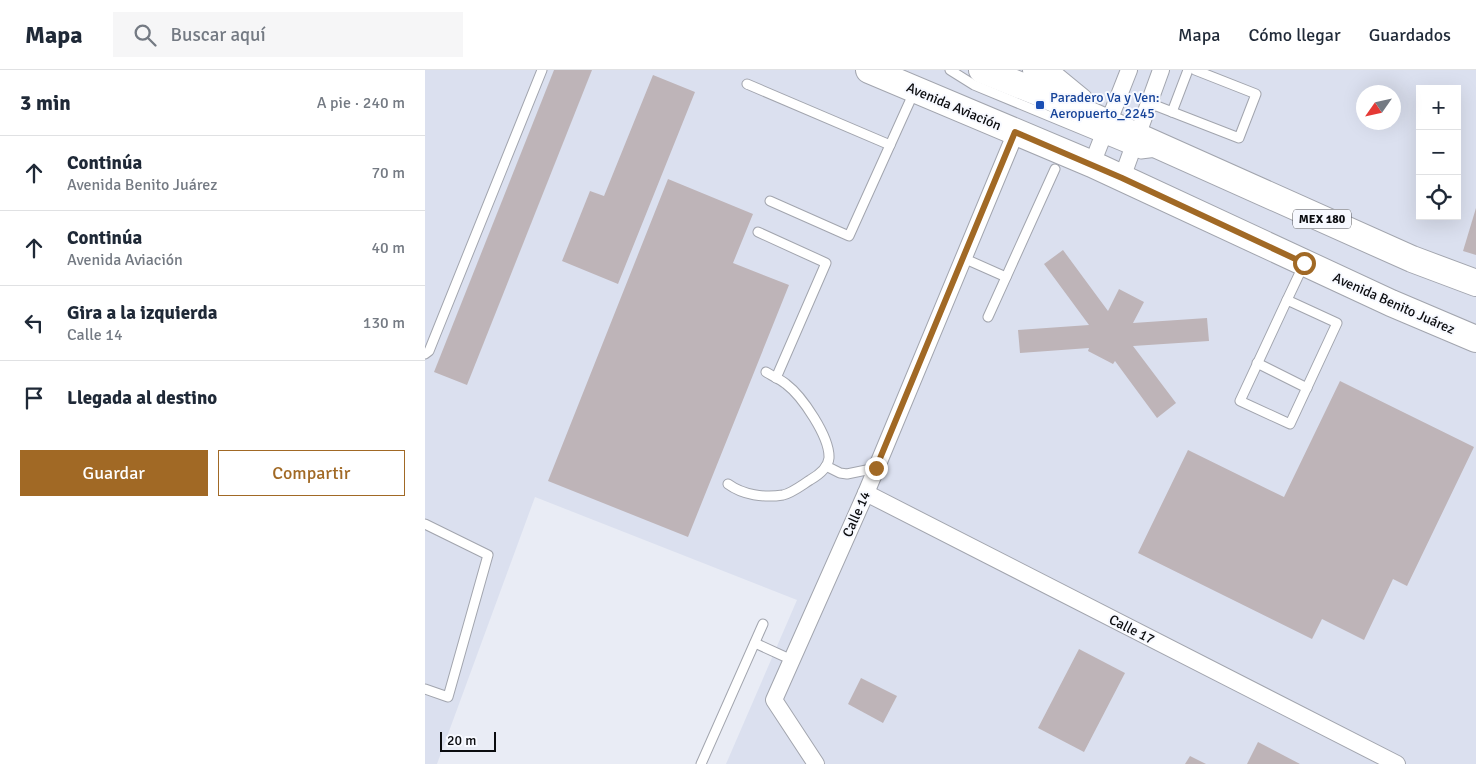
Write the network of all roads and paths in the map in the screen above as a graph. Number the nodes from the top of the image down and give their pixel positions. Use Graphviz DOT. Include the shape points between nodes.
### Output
graph roads {
  1 [pos="542,70"];
  2 [pos="869,70"];
  3 [pos="950,70"];
  4 [pos="982,70"];
  5 [pos="1037,70"];
  6 [pos="1129,70"];
  7 [pos="1161,70"];
  8 [pos="1188,70"];
  9 [pos="1195,70"];
  10 [pos="747,84"];
  11 [pos="915,90"];
  12 [pos="1149,103"];
  13 [pos="1172,112"];
  14 [pos="1105,131"];
  15 [pos="1015,132"];
  16 [pos="1135,143"];
  17 [pos="890,145"];
  18 [pos="1092,164"];
  19 [pos="1055,169"];
  20 [pos="1122,178"];
  21 [pos="770,201"];
  22 [pos="758,232"];
  23 [pos="963,258"];
  24 [pos="1304,263"];
  25 [pos="1006,277"];
  26 [pos="1476,283"];
  27 [pos="1287,300"];
  28 [pos="988,317"];
  29 [pos="1476,339"];
  30 [pos="425,354"];
  31 [pos="1257,363"];
  32 [pos="766,372"];
  33 [pos="776,378"];
  34 [pos="1307,388"];
  35 [pos="826,466"];
  36 [pos="876,468"];
  37 [pos="728,484"];
  38 [pos="866,493"];
  39 [pos="425,524"];
  40 [pos="763,624"];
  41 [pos="755,643"];
  42 [pos="792,660"];
  43 [pos="425,689"];
  44 [pos="701,764"];
  45 [pos="816,764"];
  46 [pos="1397,764"];
  1 -- 30 [label="lane" via="429,351"];
  2 -- 11 [label="main road, Avenida Aviación"];
  3 -- 14 [label="lane" via="974,85"];
  4 -- 14 [label="main road, MEX 180" via="1053,98"];
  5 -- 14 [label="main road" via="1047,74"];
  6 -- 14 [label="street"];
  7 -- 12 [label="street"];
  8 -- 13 [label="lane"];
  9 -- 13 [label="lane" via="1255,94 1239,138"];
  10 -- 17 [label="lane"];
  11 -- 15 [label="main road, Avenida Aviación"];
  11 -- 17 [label="lane"];
  12 -- 13 [label="lane"];
  12 -- 16 [label="street"];
  14 -- 16 [label="main road, MEX 180"];
  14 -- 18 [label="street"];
  15 -- 18 [label="main road, Avenida Aviación"];
  15 -- 23 [label="street, Calle 14"];
  16 -- 20 [label="street"];
  16 -- 26 [label="main road, MEX 180" via="1170,150 1412,259"];
  17 -- 21 [label="lane" via="849,236"];
  18 -- 20 [label="main road, Avenida Aviación"];
  19 -- 25 [label="lane"];
  20 -- 24 [label="main road, Avenida Benito Juárez"];
  22 -- 33 [label="lane" via="826,263"];
  23 -- 25 [label="lane"];
  23 -- 36 [label="street, Calle 14"];
  24 -- 27 [label="lane"];
  24 -- 29 [label="main road, Avenida Benito Juárez"];
  25 -- 28 [label="lane"];
  27 -- 31 [label="lane"];
  27 -- 34 [label="lane" via="1337,323"];
  31 -- 34 [label="lane"];
  31 -- 34 [label="lane" via="1240,400 1290,424"];
  32 -- 33 [label="lane"];
  33 -- 35 [label="lane" via="799,396 813,416 828,448"];
  35 -- 36 [label="lane" via="847,474"];
  35 -- 37 [label="lane" via="784,495 749,494"];
  36 -- 38 [label="street, Calle 14"];
  38 -- 42 [label="street, Calle 14"];
  38 -- 46 [label="street, Calle 17"];
  39 -- 43 [label="lane" via="488,555 448,697"];
  40 -- 41 [label="lane"];
  41 -- 42 [label="lane"];
  41 -- 44 [label="lane"];
  42 -- 45 [label="street, Calle 14" via="774,700"];
}
